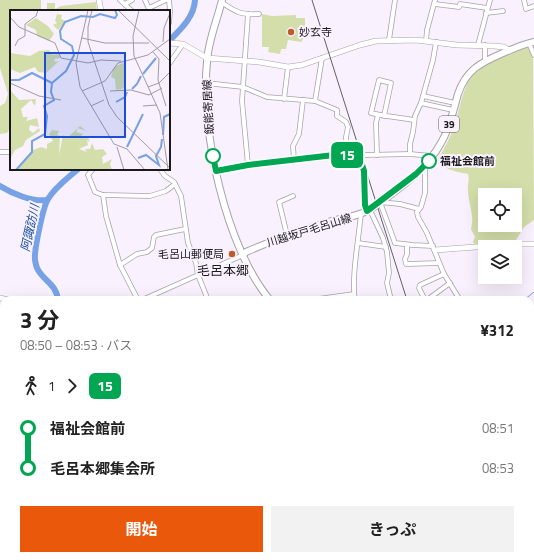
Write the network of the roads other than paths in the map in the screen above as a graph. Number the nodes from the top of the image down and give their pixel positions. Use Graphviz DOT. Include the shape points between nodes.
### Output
graph roads {
  1 [pos="99,0"];
  2 [pos="120,0"];
  3 [pos="132,0"];
  4 [pos="145,0"];
  5 [pos="168,0"];
  6 [pos="394,0"];
  7 [pos="490,0"];
  8 [pos="524,0"];
  9 [pos="221,1"];
  10 [pos="435,2"];
  11 [pos="460,2"];
  12 [pos="125,4"];
  13 [pos="534,6"];
  14 [pos="149,9"];
  15 [pos="101,10"];
  16 [pos="131,10"];
  17 [pos="170,10"];
  18 [pos="487,10"];
  19 [pos="503,11"];
  20 [pos="248,14"];
  21 [pos="259,14"];
  22 [pos="389,40"];
  23 [pos="426,41"];
  24 [pos="170,42"];
  25 [pos="436,42"];
  26 [pos="532,42"];
  27 [pos="181,44"];
  28 [pos="478,45"];
  29 [pos="485,45"];
  30 [pos="509,50"];
  31 [pos="534,55"];
  32 [pos="207,58"];
  33 [pos="322,58"];
  34 [pos="244,61"];
  35 [pos="485,61"];
  36 [pos="170,62"];
  37 [pos="288,67"];
  38 [pos="206,83"];
  39 [pos="243,87"];
  40 [pos="423,96"];
  41 [pos="284,99"];
  42 [pos="303,100"];
  43 [pos="315,101"];
  44 [pos="422,103"];
  45 [pos="456,103"];
  46 [pos="453,110"];
  47 [pos="378,115"];
  48 [pos="384,116"];
  49 [pos="414,120"];
  50 [pos="410,154"];
  51 [pos="347,155"];
  52 [pos="365,155"];
  53 [pos="377,155"];
  54 [pos="433,156"];
  55 [pos="294,160"];
  56 [pos="248,165"];
  57 [pos="425,165"];
  58 [pos="92,170"];
  59 [pos="161,170"];
  60 [pos="216,171"];
  61 [pos="175,184"];
  62 [pos="103,195"];
  63 [pos="293,196"];
  64 [pos="380,202"];
  65 [pos="419,209"];
  66 [pos="366,211"];
  67 [pos="185,229"];
  68 [pos="287,235"];
  69 [pos="358,243"];
  70 [pos="534,244"];
  71 [pos="407,245"];
  72 [pos="386,247"];
  73 [pos="434,248"];
  74 [pos="243,255"];
  75 [pos="439,263"];
  76 [pos="120,265"];
  77 [pos="444,274"];
  78 [pos="198,275"];
  79 [pos="450,283"];
  80 [pos="354,294"];
  81 [pos="136,296"];
  82 [pos="151,296"];
  83 [pos="206,296"];
  84 [pos="267,296"];
  85 [pos="340,296"];
  86 [pos="390,296"];
  87 [pos="424,296"];
  88 [pos="432,296"];
  89 [pos="458,296"];
  1 -- 15 [label="street"];
  2 -- 12 [label="street"];
  3 -- 12 [label="street"];
  4 -- 14 [label="street"];
  5 -- 14 [label="street"];
  5 -- 17 [label="street"];
  6 -- 22 [label="street"];
  7 -- 18 [label="street"];
  8 -- 13 [label="street" via="526,10"];
  9 -- 20 [label="street" via="238,13"];
  9 -- 32 [label="main road, 飯能寄居線"];
  10 -- 11 [label="street" via="459,6"];
  10 -- 23 [label="street"];
  11 -- 18 [label="street"];
  12 -- 16 [label="street"];
  18 -- 19 [label="street"];
  18 -- 28 [label="street"];
  20 -- 21 [label="street"];
  20 -- 34 [label="street"];
  22 -- 23 [label="street"];
  22 -- 33 [label="street" via="367,42"];
  23 -- 25 [label="street"];
  24 -- 27 [label="street"];
  25 -- 28 [label="street"];
  25 -- 40 [label="street"];
  26 -- 30 [label="main road, 川越坂戸毛呂山線 / 39"];
  26 -- 31 [label="street"];
  27 -- 32 [label="street"];
  27 -- 36 [label="street"];
  28 -- 29 [label="street"];
  29 -- 30 [label="street"];
  29 -- 35 [label="street"];
  30 -- 35 [label="main road, 川越坂戸毛呂山線 / 39"];
  32 -- 34 [label="street"];
  32 -- 38 [label="main road, 飯能寄居線"];
  33 -- 37 [label="street"];
  33 -- 43 [label="street"];
  34 -- 37 [label="street"];
  34 -- 39 [label="street"];
  35 -- 45 [label="main road, 川越坂戸毛呂山線 / 39" via="468,74"];
  37 -- 41 [label="street"];
  38 -- 39 [label="street"];
  38 -- 60 [label="main road, 飯能寄居線" via="209,131"];
  39 -- 41 [label="street" via="263,97"];
  39 -- 56 [label="street"];
  40 -- 44 [label="street"];
  40 -- 45 [label="street"];
  41 -- 42 [label="street"];
  42 -- 43 [label="street"];
  42 -- 55 [label="street" via="299,134 293,146"];
  43 -- 51 [label="street" via="337,110 337,116 346,122"];
  44 -- 46 [label="street"];
  44 -- 49 [label="street"];
  45 -- 46 [label="main road, 川越坂戸毛呂山線 / 39"];
  46 -- 54 [label="main road, 川越坂戸毛呂山線 / 39" via="447,131"];
  47 -- 48 [label="street"];
  47 -- 48 [label="street" via="371,113 379,80 391,83"];
  47 -- 53 [label="street"];
  48 -- 49 [label="street"];
  49 -- 50 [label="street"];
  50 -- 53 [label="street"];
  50 -- 54 [label="street"];
  51 -- 55 [label="street"];
  51 -- 66 [label="street" via="359,155 364,171"];
  52 -- 53 [label="street"];
  54 -- 57 [label="main road, 川越坂戸毛呂山線 / 39"];
  55 -- 56 [label="street"];
  56 -- 60 [label="street"];
  57 -- 64 [label="main road, 川越坂戸毛呂山線 / 39"];
  57 -- 65 [label="street" via="425,192"];
  58 -- 62 [label="street" via="88,175 90,182 95,192"];
  59 -- 61 [label="street"];
  60 -- 74 [label="main road, 飯能寄居線"];
  61 -- 62 [label="street" via="166,191 150,196"];
  61 -- 67 [label="street" via="181,196"];
  62 -- 76 [label="street" via="106,216"];
  63 -- 68 [label="street" via="280,202"];
  64 -- 65 [label="street"];
  64 -- 66 [label="main road, 川越坂戸毛呂山線 / 39"];
  64 -- 71 [label="street" via="394,242"];
  65 -- 73 [label="street" via="418,218"];
  66 -- 68 [label="main road, 川越坂戸毛呂山線 / 39"];
  66 -- 69 [label="street"];
  66 -- 72 [label="street"];
  67 -- 76 [label="street" via="156,235 152,248"];
  67 -- 78 [label="street"];
  68 -- 74 [label="main road, 川越坂戸毛呂山線 / 39"];
  69 -- 72 [label="street"];
  69 -- 80 [label="street"];
  70 -- 73 [label="street"];
  71 -- 73 [label="street"];
  71 -- 75 [label="street" via="406,264"];
  72 -- 86 [label="street"];
  73 -- 75 [label="street"];
  74 -- 78 [label="street"];
  74 -- 84 [label="main road, 飯能寄居線" via="255,280"];
  75 -- 77 [label="street"];
  76 -- 81 [label="street"];
  77 -- 79 [label="street"];
  77 -- 87 [label="street" via="420,285"];
  78 -- 82 [label="street"];
  78 -- 83 [label="street"];
  79 -- 88 [label="street"];
  79 -- 89 [label="street"];
  80 -- 85 [label="street"];
}
